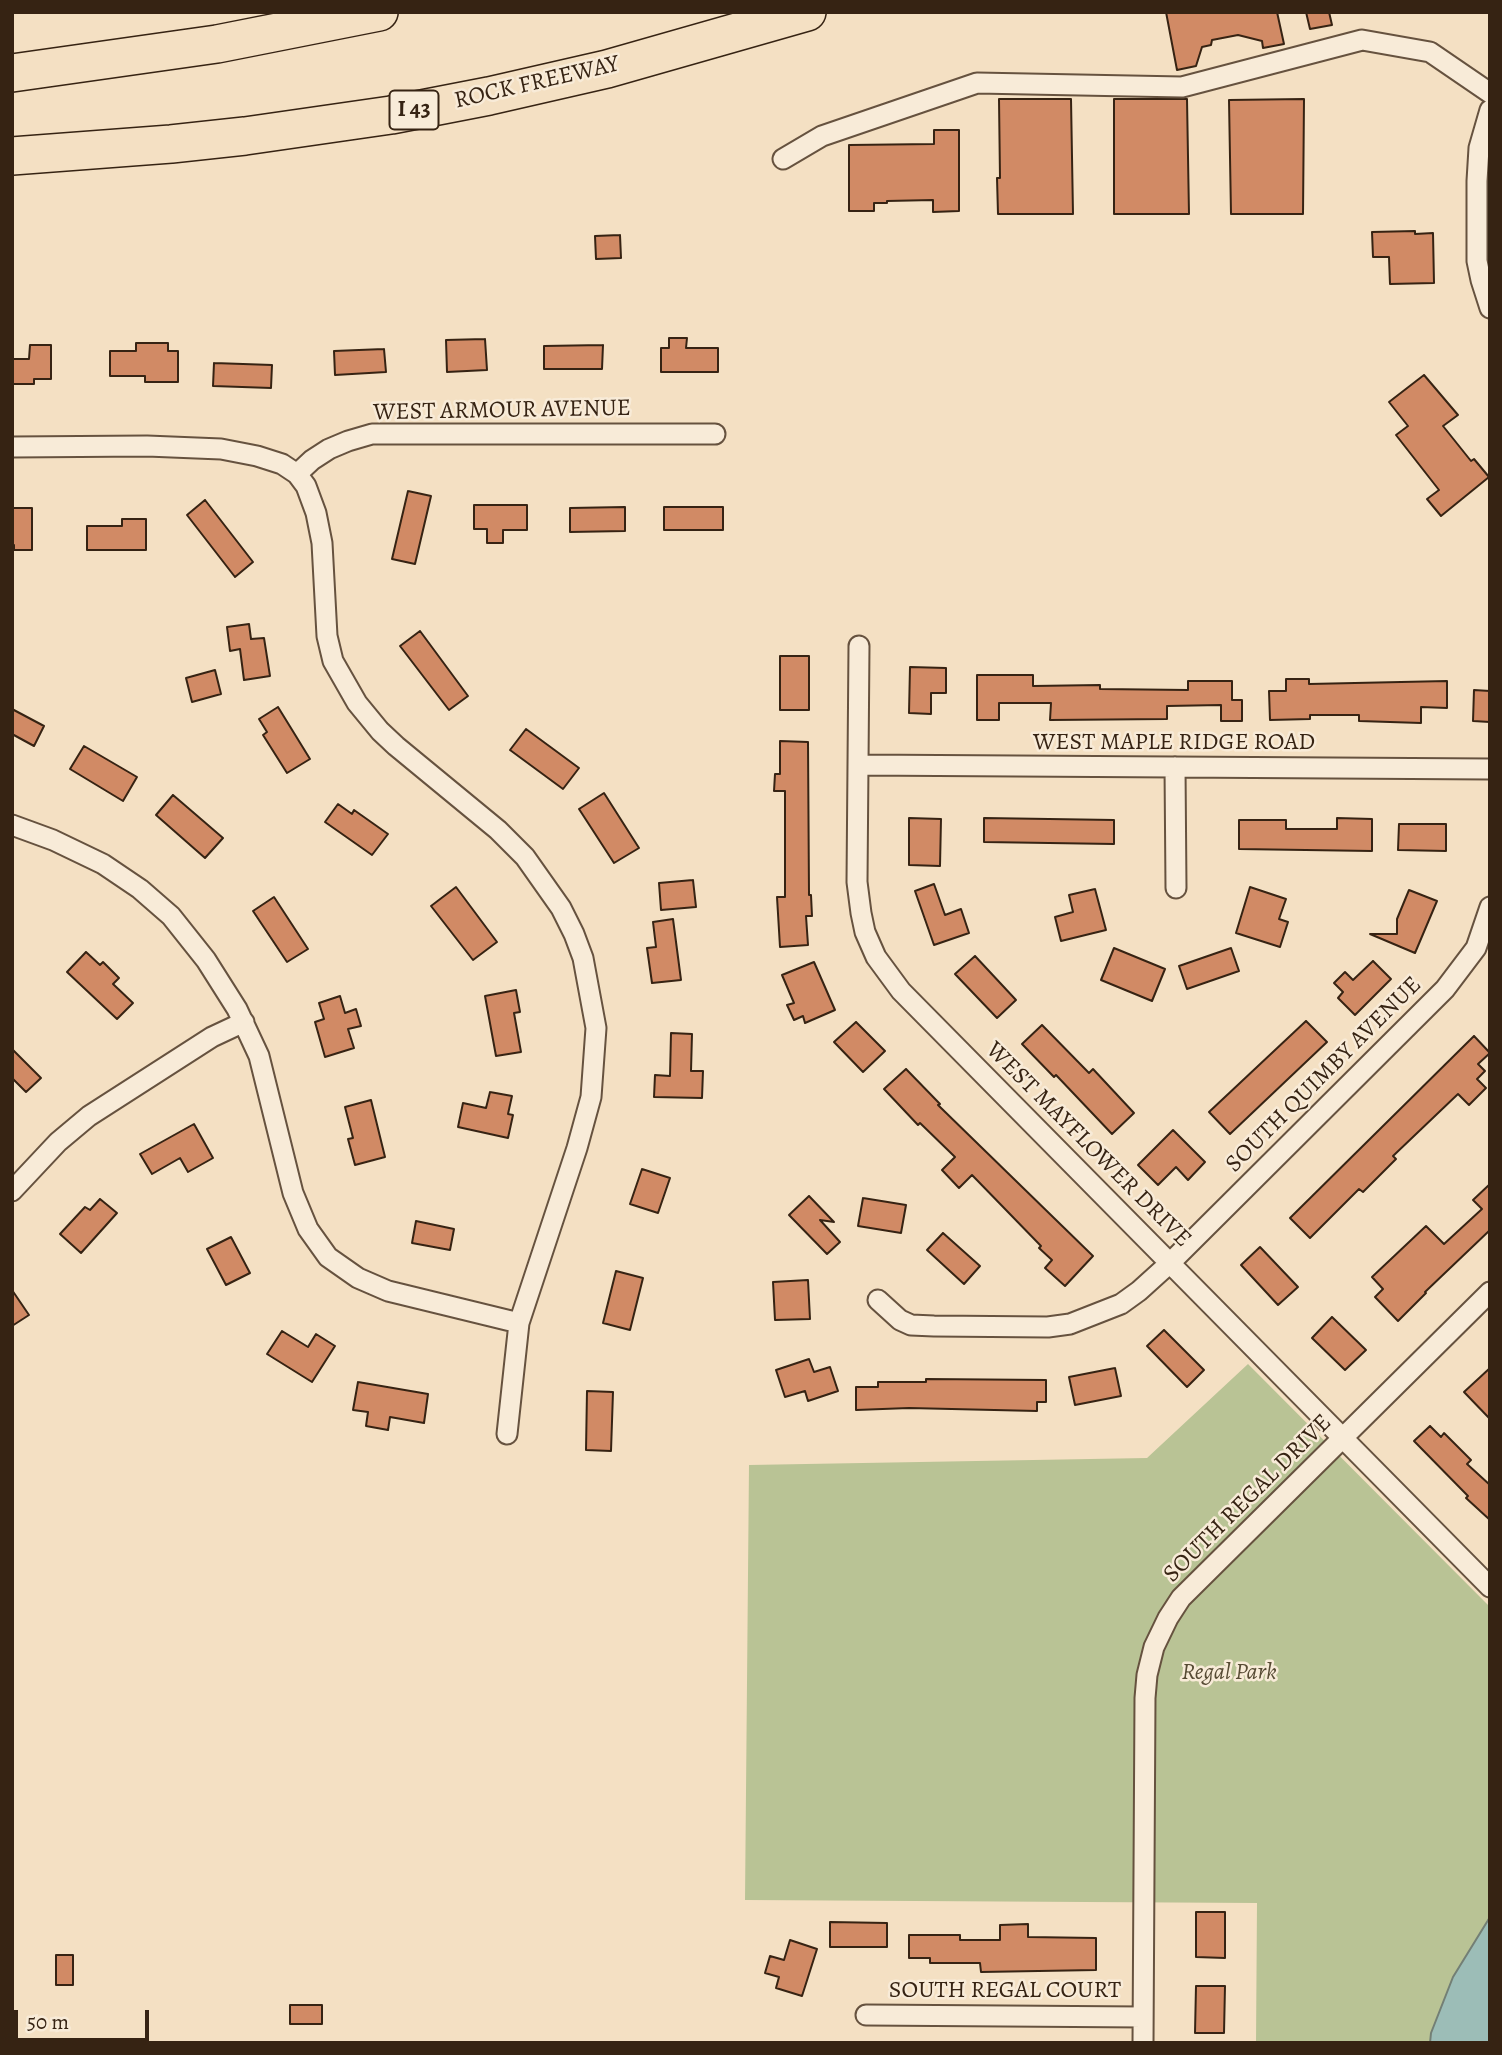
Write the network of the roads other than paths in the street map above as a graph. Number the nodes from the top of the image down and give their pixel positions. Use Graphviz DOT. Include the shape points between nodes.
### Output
graph roads {
  1 [pos="379,12"];
  2 [pos="807,12"];
  3 [pos="12,73"];
  4 [pos="1490,93"];
  5 [pos="1490,110"];
  6 [pos="12,156"];
  7 [pos="783,159"];
  8 [pos="1485,280"];
  9 [pos="1490,308"];
  10 [pos="715,434"];
  11 [pos="12,447"];
  12 [pos="297,474"];
  13 [pos="859,646"];
  14 [pos="859,765"];
  15 [pos="1175,767"];
  16 [pos="1490,769"];
  17 [pos="12,825"];
  18 [pos="1176,888"];
  19 [pos="1490,907"];
  20 [pos="244,1022"];
  21 [pos="12,1191"];
  22 [pos="1170,1263"];
  23 [pos="1490,1292"];
  24 [pos="878,1300"];
  25 [pos="519,1323"];
  26 [pos="508,1434"];
  27 [pos="1343,1438"];
  28 [pos="1490,1587"];
  29 [pos="866,2015"];
  30 [pos="1143,2017"];
  31 [pos="1143,2043"];
  1 -- 3 [label="highway" via="217,44"];
  2 -- 6 [label="highway, ROCK FREEWAY / I 43" via="607,69 391,115 196,142"];
  4 -- 7 [label="street" via="1430,51 1362,40 1182,87 977,83 822,136"];
  5 -- 8 [label="street" via="1478,170 1477,261"];
  8 -- 9 [label="street"];
  10 -- 12 [label="street, WEST ARMOUR AVENUE" via="372,434 329,449"];
  11 -- 12 [label="street" via="221,449 282,464"];
  12 -- 25 [label="street" via="316,513 322,543 327,636 333,661 357,703 380,731 525,857 561,908 583,958 596,1028 591,1097"];
  13 -- 14 [label="street, WEST MAYFLOWER DRIVE"];
  14 -- 15 [label="street, WEST MAPLE RIDGE ROAD"];
  14 -- 22 [label="street, WEST MAYFLOWER DRIVE" via="857,882 865,932 876,957 901,991"];
  15 -- 16 [label="street, WEST MAPLE RIDGE ROAD"];
  15 -- 18 [label="street"];
  17 -- 20 [label="street" via="103,864 140,889 188,935"];
  19 -- 22 [label="street, SOUTH QUIMBY AVENUE" via="1471,957 1446,989"];
  20 -- 21 [label="street" via="212,1037 89,1116"];
  20 -- 25 [label="street" via="264,1070 293,1193 323,1251 341,1268 388,1291"];
  22 -- 24 [label="street, SOUTH QUIMBY AVENUE" via="1121,1304 1070,1324 1048,1327 911,1325"];
  22 -- 27 [label="street, WEST MAYFLOWER DRIVE"];
  23 -- 27 [label="street, SOUTH REGAL DRIVE"];
  25 -- 26 [label="street"];
  27 -- 28 [label="street, WEST MAYFLOWER DRIVE"];
  27 -- 30 [label="street, SOUTH REGAL DRIVE" via="1181,1598 1154,1647 1145,1698"];
  29 -- 30 [label="street, SOUTH REGAL COURT"];
  30 -- 31 [label="street, SOUTH REGAL DRIVE"];
}
